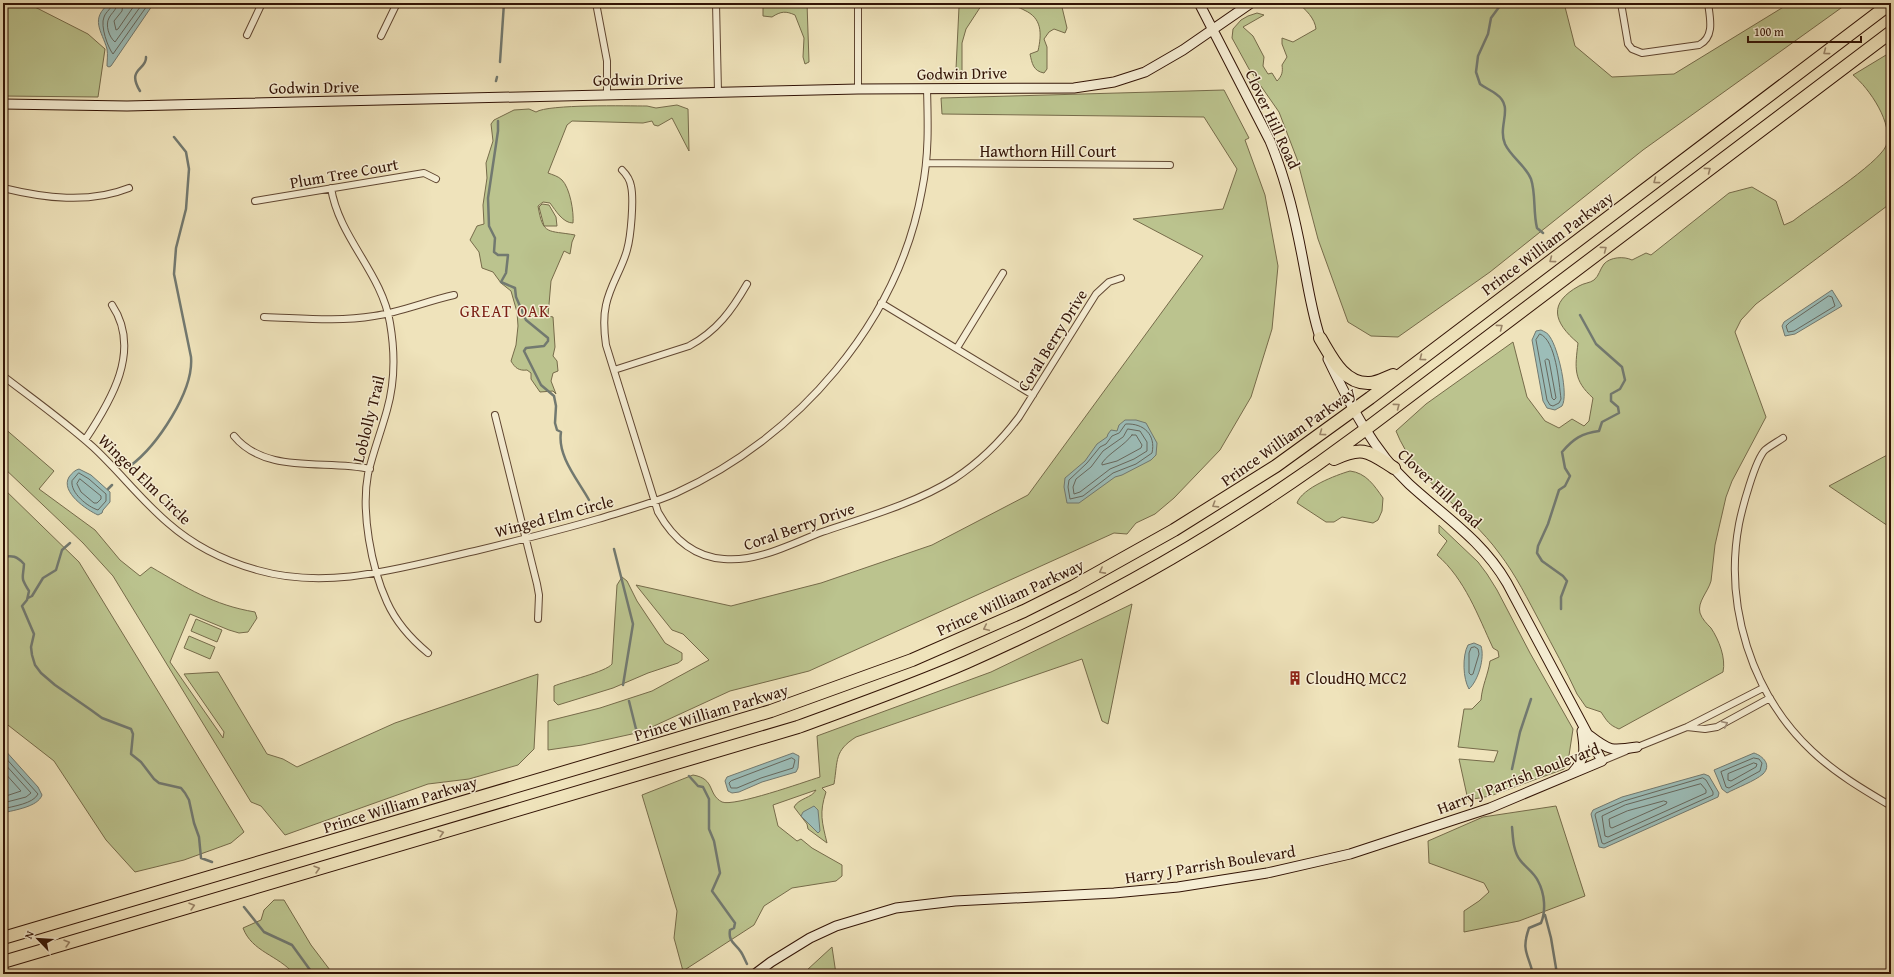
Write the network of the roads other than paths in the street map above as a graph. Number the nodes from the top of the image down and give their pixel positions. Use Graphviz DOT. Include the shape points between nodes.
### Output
graph roads {
  1 [pos="262,3"];
  2 [pos="397,3"];
  3 [pos="596,3"];
  4 [pos="716,3"];
  5 [pos="858,3"];
  6 [pos="1199,3"];
  7 [pos="1251,3"];
  8 [pos="1621,3"];
  9 [pos="1708,3"];
  10 [pos="1891,3"];
  11 [pos="1212,29"];
  12 [pos="1891,32"];
  13 [pos="247,35"];
  14 [pos="381,36"];
  15 [pos="858,89"];
  16 [pos="927,89"];
  17 [pos="718,92"];
  18 [pos="607,95"];
  19 [pos="3,104"];
  20 [pos="926,163"];
  21 [pos="1170,165"];
  22 [pos="622,170"];
  23 [pos="436,179"];
  24 [pos="3,188"];
  25 [pos="129,188"];
  26 [pos="330,188"];
  27 [pos="255,201"];
  28 [pos="1003,273"];
  29 [pos="1121,278"];
  30 [pos="747,284"];
  31 [pos="454,295"];
  32 [pos="881,303"];
  33 [pos="112,305"];
  34 [pos="388,314"];
  35 [pos="264,317"];
  36 [pos="1320,338"];
  37 [pos="957,348"];
  38 [pos="614,370"];
  39 [pos="1407,370"];
  40 [pos="3,376"];
  41 [pos="1033,395"];
  42 [pos="1354,410"];
  43 [pos="495,415"];
  44 [pos="1366,429"];
  45 [pos="234,436"];
  46 [pos="1783,438"];
  47 [pos="85,440"];
  48 [pos="1394,468"];
  49 [pos="370,469"];
  50 [pos="1304,473"];
  51 [pos="655,501"];
  52 [pos="525,539"];
  53 [pos="377,573"];
  54 [pos="538,619"];
  55 [pos="428,653"];
  56 [pos="1764,688"];
  57 [pos="1770,698"];
  58 [pos="1580,722"];
  59 [pos="1687,727"];
  60 [pos="1586,733"];
  61 [pos="1637,747"];
  62 [pos="1602,761"];
  63 [pos="1572,773"];
  64 [pos="1891,806"];
  65 [pos="3,938"];
  66 [pos="3,962"];
  67 [pos="754,974"];
  1 -- 13 [label="street"];
  2 -- 14 [label="street"];
  3 -- 18 [label="street" via="607,61"];
  4 -- 17 [label="street"];
  5 -- 15 [label="street"];
  6 -- 11 [label="street, Clover Hill Road"];
  7 -- 11 [label="street, Godwin Drive"];
  8 -- 9 [label="street" via="1628,44 1632,49 1642,53 1705,42 1711,25"];
  10 -- 39 [label="highway, Prince William Parkway, one-way"];
  11 -- 16 [label="street, Godwin Drive" via="1183,50 1145,72 1098,85 1074,88"];
  11 -- 36 [label="street, Clover Hill Road" via="1280,163 1294,212"];
  44 -- 12 [label="highway, one-way"];
  15 -- 16 [label="street, Godwin Drive"];
  15 -- 17 [label="street, Godwin Drive"];
  16 -- 20 [label="street, Winged Elm Circle"];
  17 -- 18 [label="street, Godwin Drive"];
  18 -- 19 [label="street, Godwin Drive" via="127,106"];
  20 -- 21 [label="street, Hawthorn Hill Court"];
  20 -- 32 [label="street, Winged Elm Circle" via="910,238"];
  22 -- 38 [label="street, Coral Berry Drive" via="629,179 632,190 630,239 623,263 611,288 604,318 606,345"];
  23 -- 26 [label="street, Plum Tree Court" via="424,173"];
  24 -- 25 [label="street" via="64,198 100,197"];
  26 -- 27 [label="street, Plum Tree Court"];
  26 -- 34 [label="street, Loblolly Trail" via="340,221 376,283"];
  28 -- 37 [label="street"];
  29 -- 41 [label="street, Coral Berry Drive" via="1109,282 1096,294"];
  30 -- 38 [label="street" via="723,321 700,340 689,346"];
  31 -- 34 [label="street"];
  32 -- 37 [label="street"];
  32 -- 51 [label="street, Winged Elm Circle" via="840,364 782,426 716,472"];
  33 -- 47 [label="street" via="122,326 124,346 120,375 110,401"];
  34 -- 35 [label="street" via="353,318"];
  34 -- 49 [label="street, Loblolly Trail" via="394,358 391,391 388,410"];
  36 -- 39 [label="highway" via="1344,374 1355,380 1373,382"];
  36 -- 42 [label="street, Clover Hill Road"];
  37 -- 41 [label="street"];
  38 -- 51 [label="street, Coral Berry Drive"];
  39 -- 42 [label="highway, Prince William Parkway"];
  40 -- 47 [label="street, Winged Elm Circle"];
  41 -- 51 [label="street, Coral Berry Drive" via="996,445 954,479 918,498 768,553 738,560 702,554 682,543 674,535 662,518"];
  42 -- 44 [label="street, Clover Hill Road"];
  42 -- 65 [label="highway, Prince William Parkway, one-way" via="1228,497 1123,559 1017,614 880,673 764,713"];
  43 -- 52 [label="street"];
  44 -- 48 [label="street, Clover Hill Road"];
  44 -- 50 [label="highway"];
  45 -- 49 [label="street" via="246,448 264,457 300,464 343,464"];
  46 -- 56 [label="street" via="1764,451 1751,481 1742,505 1734,554 1739,615 1747,647"];
  47 -- 53 [label="street, Winged Elm Circle" via="168,523 213,553 257,570 299,579 340,578"];
  48 -- 50 [label="highway" via="1359,450"];
  48 -- 58 [label="street, Clover Hill Road" via="1469,534 1493,561"];
  49 -- 53 [label="street, Loblolly Trail" via="366,492 367,523"];
  66 -- 50 [label="highway, one-way" via="798,727 878,698 967,662 1089,604 1212,534"];
  51 -- 52 [label="street, Winged Elm Circle"];
  52 -- 53 [label="street, Winged Elm Circle"];
  52 -- 54 [label="street" via="538,584"];
  53 -- 55 [label="street, Loblolly Trail" via="387,602 396,618 416,643"];
  56 -- 57 [label="street"];
  56 -- 59 [label="street, Harry J Parrish Boulevard"];
  59 -- 57 [label="street, Harry J Parrish Boulevard, one-way" via="1717,727"];
  57 -- 64 [label="street" via="1811,751"];
  58 -- 60 [label="street, Clover Hill Road"];
  58 -- 63 [label="street" via="1584,751 1582,761"];
  59 -- 61 [label="street, Harry J Parrish Boulevard"];
  60 -- 61 [label="street" via="1609,749"];
  60 -- 62 [label="street, Clover Hill Road"];
  61 -- 62 [label="street, Harry J Parrish Boulevard"];
  62 -- 63 [label="street, Harry J Parrish Boulevard"];
  63 -- 67 [label="street, Harry J Parrish Boulevard" via="1490,808 1358,851 1267,873 1178,887 955,901 896,908 836,926 810,938"];
}
